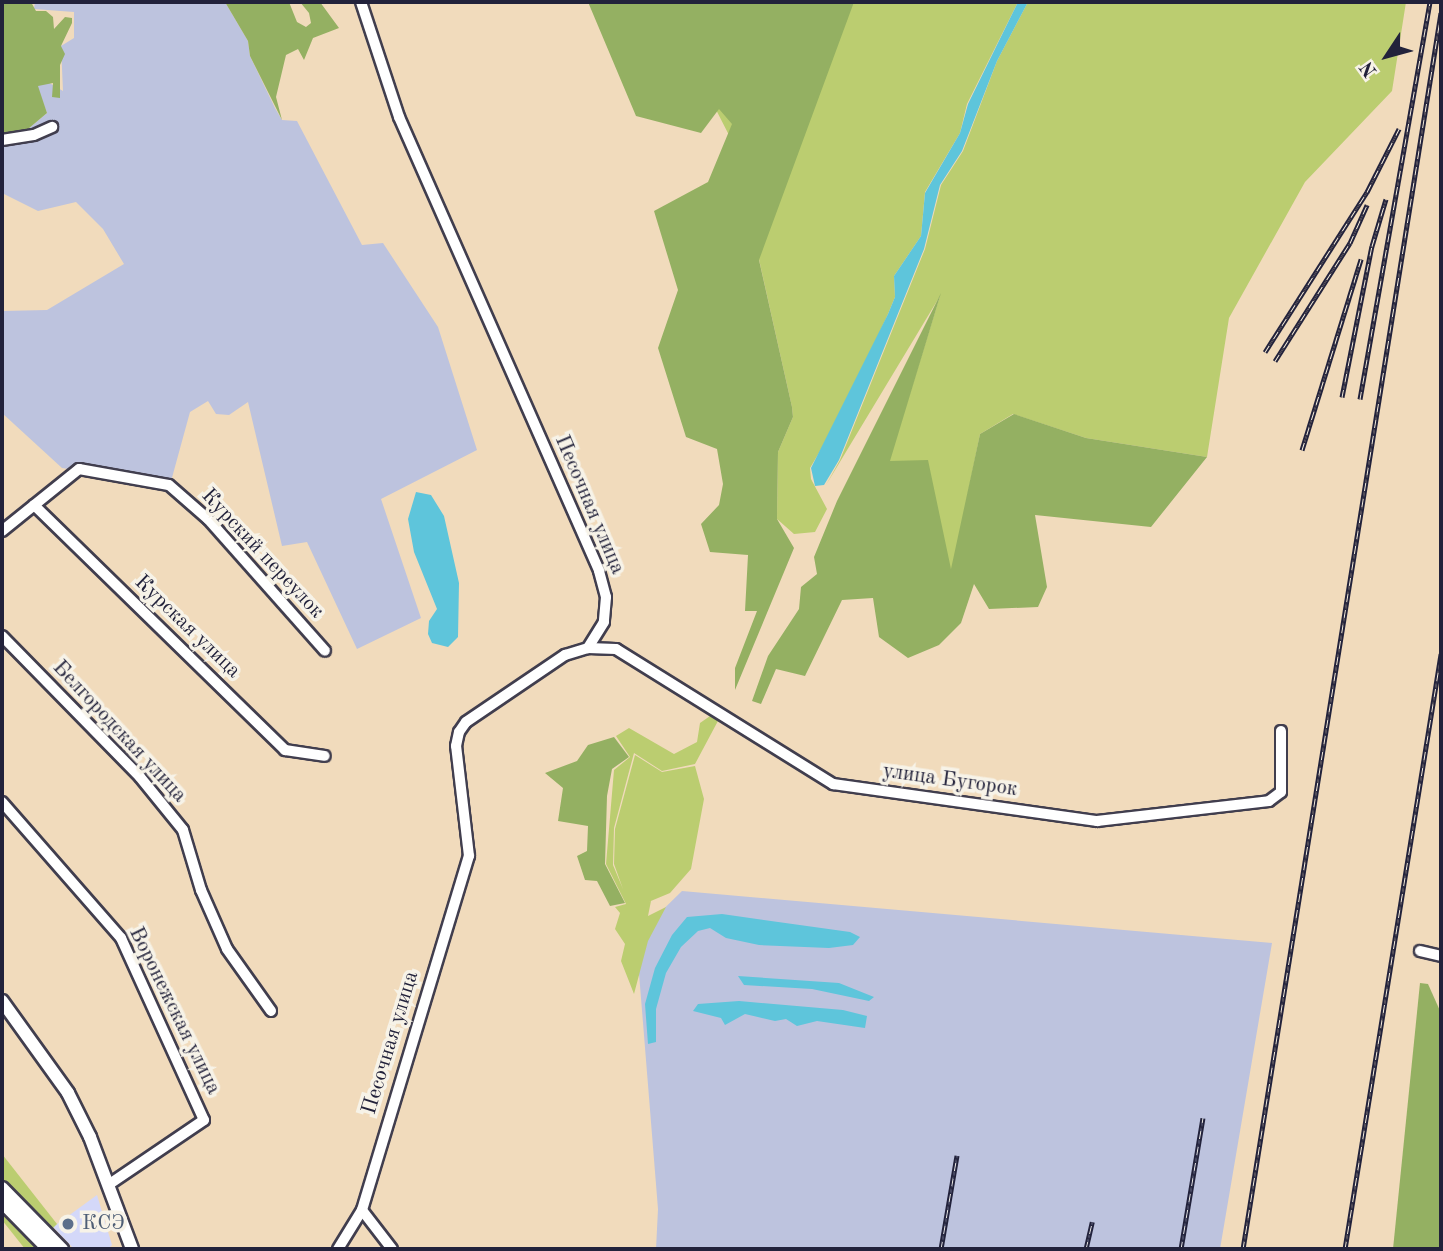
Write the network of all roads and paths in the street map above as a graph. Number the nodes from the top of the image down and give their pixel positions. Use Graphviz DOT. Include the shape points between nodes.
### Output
graph roads {
  1 [pos="361,2"];
  2 [pos="52,127"];
  3 [pos="2,140"];
  4 [pos="34,505"];
  5 [pos="2,531"];
  6 [pos="2,636"];
  7 [pos="588,648"];
  8 [pos="325,651"];
  9 [pos="1282,731"];
  10 [pos="325,756"];
  11 [pos="2,802"];
  12 [pos="1420,951"];
  13 [pos="1441,956"];
  14 [pos="2,1001"];
  15 [pos="271,1011"];
  16 [pos="108,1185"];
  17 [pos="2,1188"];
  18 [pos="2,1202"];
  19 [pos="362,1210"];
  20 [pos="123,1234"];
  21 [pos="48,1249"];
  22 [pos="62,1249"];
  23 [pos="123,1249"];
  24 [pos="132,1249"];
  25 [pos="338,1249"];
  26 [pos="392,1249"];
  1 -- 7 [label="street, Песочная улица" via="404,130 599,571 606,597 604,622"];
  2 -- 3 [label="street"];
  4 -- 5 [label="street"];
  4 -- 8 [label="street, Курский переулок" via="79,469 169,485 208,519"];
  4 -- 10 [label="street, Курская улица" via="285,750"];
  6 -- 15 [label="street, Белгородская улица" via="140,777 183,830 201,890 227,949"];
  7 -- 9 [label="street, улица Бугорок" via="616,649 833,784 1097,821 1269,801 1281,792"];
  7 -- 19 [label="street, Песочная улица" via="565,655 458,732 469,856"];
  11 -- 16 [label="street, Воронежская улица" via="121,938 204,1120"];
  12 -- 13 [label="street"];
  14 -- 16 [label="main road" via="68,1093"];
  16 -- 20 [label="main road"];
  17 -- 22 [label="main road"];
  18 -- 21 [label="main road"];
  19 -- 25 [label="street"];
  19 -- 26 [label="street"];
  20 -- 23 [label="main road"];
  20 -- 24 [label="main road"];
}
